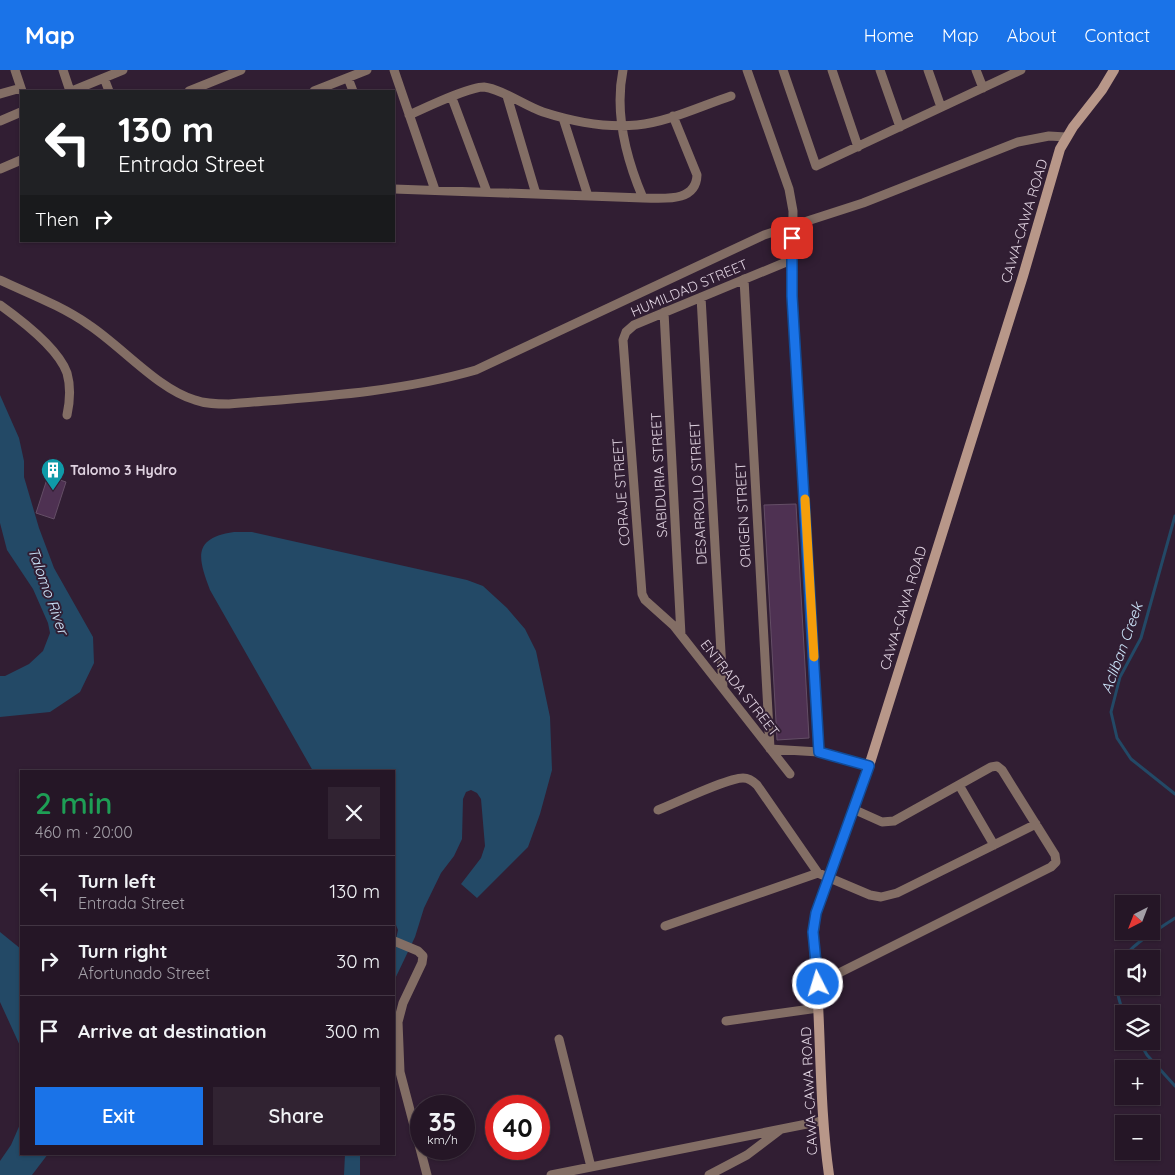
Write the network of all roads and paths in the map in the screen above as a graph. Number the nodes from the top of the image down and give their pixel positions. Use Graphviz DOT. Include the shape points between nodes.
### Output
graph roads {
  1 [pos="15,70"];
  2 [pos="63,70"];
  3 [pos="123,70"];
  4 [pos="241,70"];
  5 [pos="366,70"];
  6 [pos="394,70"];
  7 [pos="623,70"];
  8 [pos="747,70"];
  9 [pos="783,70"];
  10 [pos="832,70"];
  11 [pos="880,70"];
  12 [pos="928,70"];
  13 [pos="976,70"];
  14 [pos="1021,70"];
  15 [pos="1114,70"];
  16 [pos="108,74"];
  17 [pos="348,78"];
  18 [pos="982,88"];
  19 [pos="20,90"];
  20 [pos="22,90"];
  21 [pos="71,90"];
  22 [pos="73,90"];
  23 [pos="110,90"];
  24 [pos="191,90"];
  25 [pos="317,90"];
  26 [pos="353,90"];
  27 [pos="0,94"];
  28 [pos="507,96"];
  29 [pos="731,96"];
  30 [pos="452,98"];
  31 [pos="941,108"];
  32 [pos="20,112"];
  33 [pos="409,115"];
  34 [pos="673,116"];
  35 [pos="563,118"];
  36 [pos="0,121"];
  37 [pos="622,126"];
  38 [pos="900,127"];
  39 [pos="1066,137"];
  40 [pos="858,146"];
  41 [pos="20,160"];
  42 [pos="0,169"];
  43 [pos="395,189"];
  44 [pos="435,190"];
  45 [pos="487,192"];
  46 [pos="536,194"];
  47 [pos="588,196"];
  48 [pos="643,198"];
  49 [pos="793,224"];
  50 [pos="792,260"];
  51 [pos="744,279"];
  52 [pos="0,280"];
  53 [pos="701,297"];
  54 [pos="0,305"];
  55 [pos="664,312"];
  56 [pos="626,332"];
  57 [pos="67,415"];
  58 [pos="681,636"];
  59 [pos="723,688"];
  60 [pos="770,749"];
  61 [pos="819,752"];
  62 [pos="869,766"];
  63 [pos="790,774"];
  64 [pos="959,785"];
  65 [pos="853,809"];
  66 [pos="658,810"];
  67 [pos="1036,824"];
  68 [pos="994,845"];
  69 [pos="823,875"];
  70 [pos="665,926"];
  71 [pos="395,941"];
  72 [pos="818,984"];
  73 [pos="818,1008"];
  74 [pos="726,1021"];
  75 [pos="560,1039"];
  76 [pos="822,1121"];
  77 [pos="781,1129"];
  78 [pos="591,1167"];
  79 [pos="427,1175"];
  80 [pos="551,1175"];
  81 [pos="709,1175"];
  82 [pos="829,1175"];
  1 -- 20 [label="street"];
  2 -- 21 [label="street"];
  3 -- 16 [label="street"];
  4 -- 24 [label="street"];
  5 -- 17 [label="street"];
  6 -- 33 [label="street"];
  7 -- 37 [label="street"];
  8 -- 49 [label="street" via="789,189"];
  9 -- 40 [label="street" via="816,166"];
  10 -- 40 [label="street"];
  11 -- 38 [label="street"];
  12 -- 31 [label="street"];
  13 -- 18 [label="street"];
  14 -- 18 [label="street"];
  15 -- 39 [label="street, CAWA-CAWA ROAD"];
  16 -- 22 [label="street"];
  16 -- 23 [label="street"];
  17 -- 25 [label="street"];
  17 -- 26 [label="street"];
  18 -- 31 [label="street"];
  19 -- 27 [label="street"];
  28 -- 30 [label="street" via="482,87"];
  28 -- 35 [label="street"];
  28 -- 46 [label="street"];
  29 -- 34 [label="street"];
  30 -- 33 [label="street"];
  30 -- 45 [label="street"];
  31 -- 38 [label="street"];
  32 -- 36 [label="street"];
  33 -- 44 [label="street"];
  34 -- 37 [label="street" via="647,124"];
  34 -- 48 [label="street" via="695,168 696,183 688,194 681,196"];
  35 -- 37 [label="street"];
  35 -- 47 [label="street"];
  37 -- 48 [label="street" via="628,159"];
  38 -- 40 [label="street"];
  39 -- 49 [label="street" via="1049,136 1018,142 864,203"];
  39 -- 62 [label="street, CAWA-CAWA ROAD"];
  41 -- 42 [label="street"];
  43 -- 44 [label="street"];
  44 -- 45 [label="street"];
  45 -- 46 [label="street"];
  46 -- 47 [label="street"];
  47 -- 48 [label="street"];
  49 -- 50 [label="street"];
  49 -- 52 [label="street" via="476,370 402,387 229,404 209,404 176,392 87,323"];
  50 -- 51 [label="street, HUMILDAD STREET"];
  50 -- 61 [label="street"];
  51 -- 53 [label="street, HUMILDAD STREET"];
  51 -- 60 [label="street, ORIGEN STREET"];
  53 -- 55 [label="street, HUMILDAD STREET"];
  53 -- 59 [label="street, DESARROLLO STREET"];
  54 -- 57 [label="street" via="30,329 60,362 70,387"];
  55 -- 56 [label="street, HUMILDAD STREET"];
  55 -- 58 [label="street, SABIDURIA STREET"];
  56 -- 58 [label="street, CORAJE STREET" via="623,340 642,594"];
  58 -- 59 [label="street, ENTRADA STREET"];
  59 -- 60 [label="street, ENTRADA STREET"];
  60 -- 61 [label="street, ENTRADA STREET"];
  60 -- 63 [label="street"];
  61 -- 62 [label="street, ENTRADA STREET"];
  62 -- 65 [label="street, CAWA-CAWA ROAD"];
  64 -- 65 [label="street" via="889,822 876,820"];
  64 -- 67 [label="street" via="997,766"];
  64 -- 68 [label="street"];
  65 -- 69 [label="street, CAWA-CAWA ROAD"];
  66 -- 69 [label="street" via="732,780 752,780"];
  67 -- 68 [label="street"];
  67 -- 72 [label="street" via="1057,859 1051,867"];
  68 -- 69 [label="street" via="888,896 870,895"];
  69 -- 70 [label="street"];
  69 -- 72 [label="street, CAWA-CAWA ROAD" via="814,923"];
  71 -- 79 [label="street" via="421,953 423,959 398,1022 400,1072"];
  72 -- 73 [label="street, CAWA-CAWA ROAD"];
  73 -- 74 [label="street"];
  73 -- 76 [label="street, CAWA-CAWA ROAD"];
  75 -- 78 [label="street"];
  76 -- 77 [label="street"];
  76 -- 82 [label="street, CAWA-CAWA ROAD"];
  77 -- 78 [label="street"];
  77 -- 81 [label="street" via="754,1151"];
  78 -- 80 [label="street"];
}
